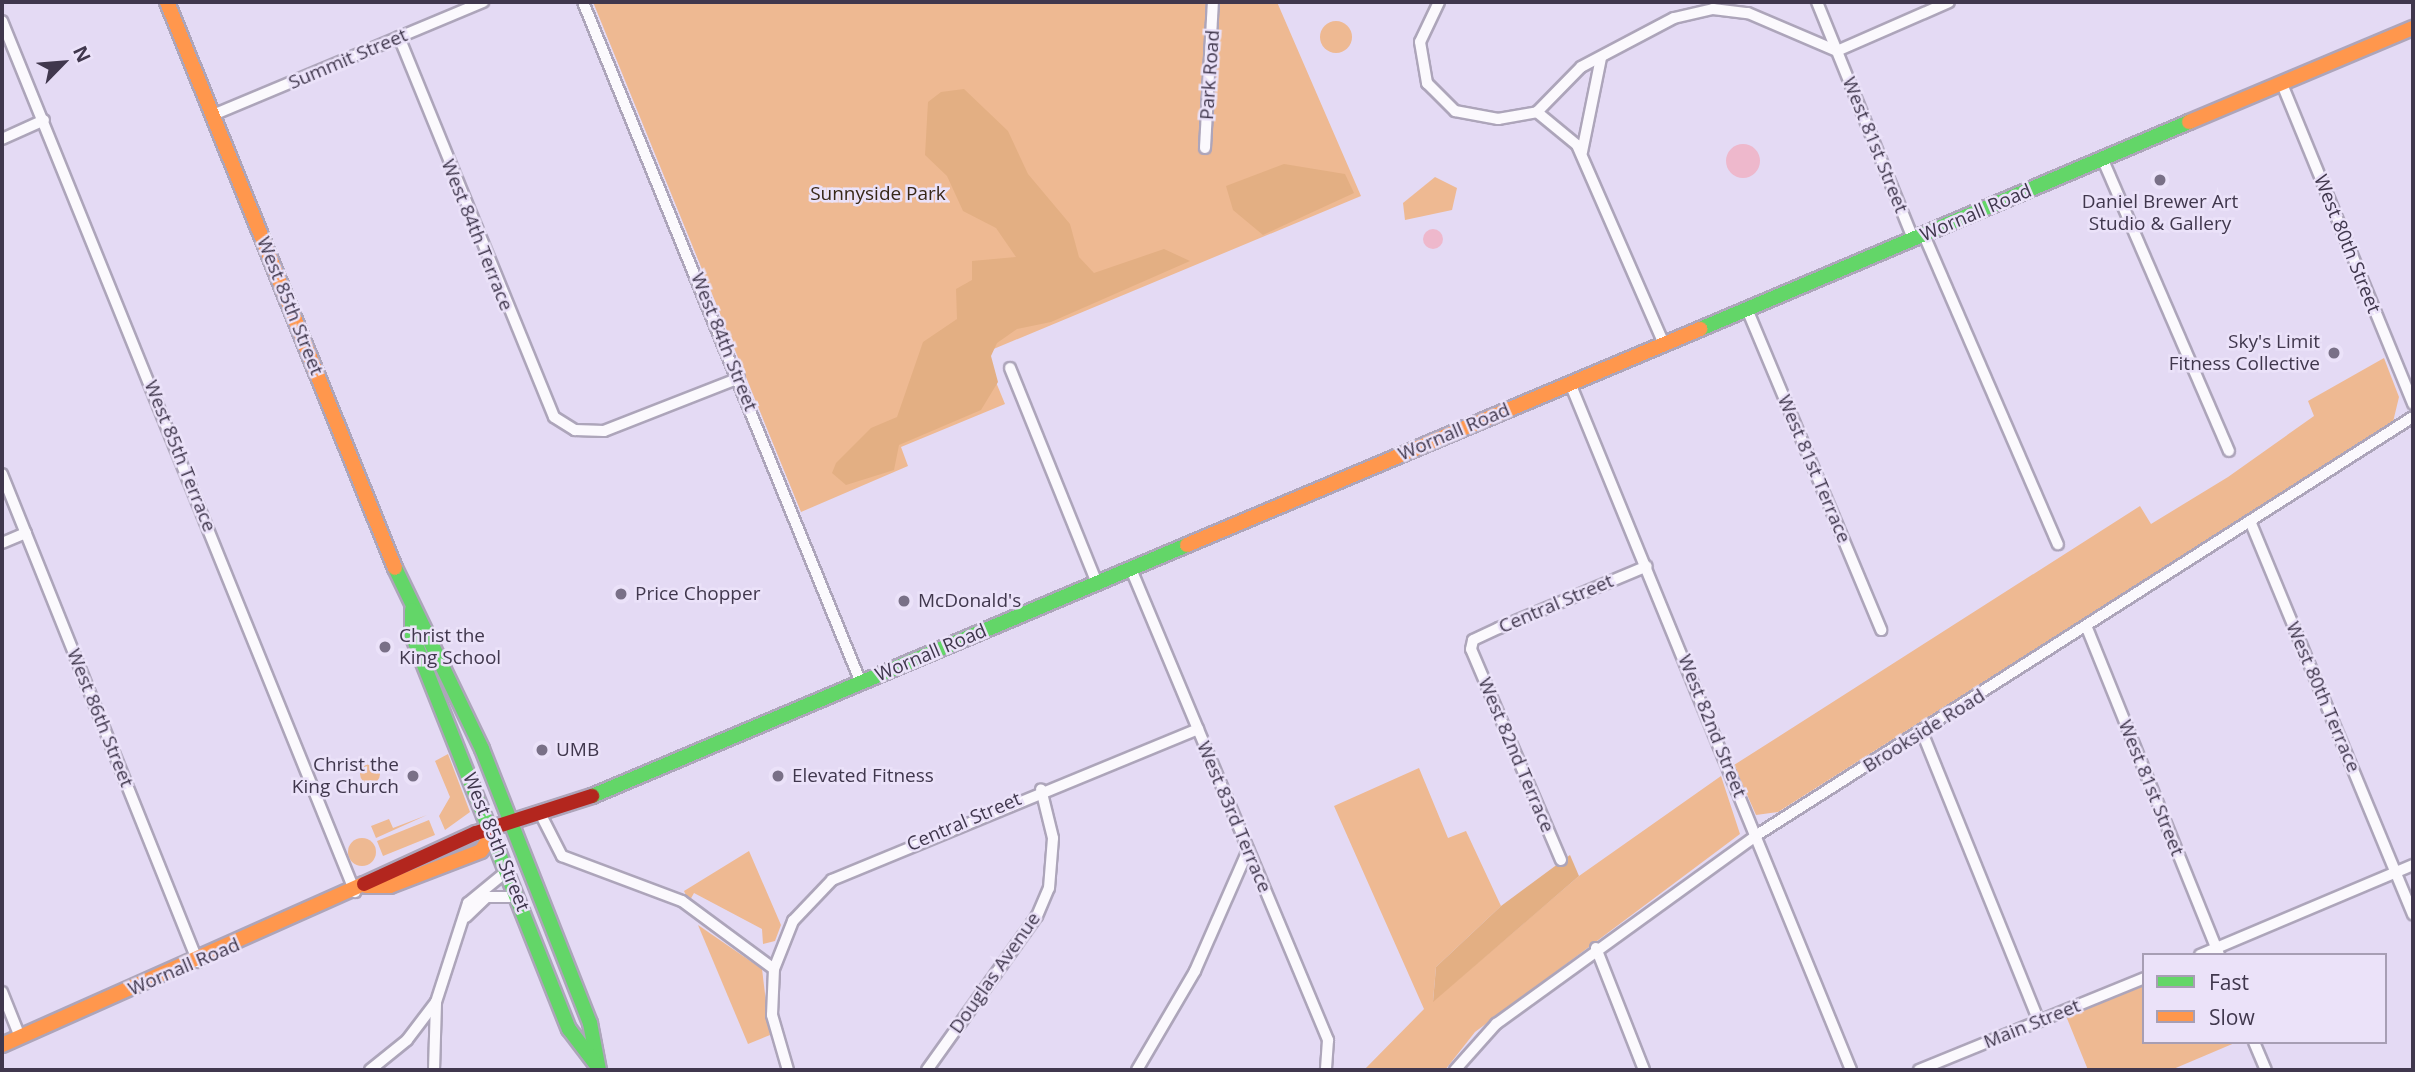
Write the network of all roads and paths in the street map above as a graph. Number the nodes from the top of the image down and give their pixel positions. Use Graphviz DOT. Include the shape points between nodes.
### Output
graph roads {
  1 [pos="167,2"];
  2 [pos="483,2"];
  3 [pos="583,2"];
  4 [pos="1213,2"];
  5 [pos="1439,2"];
  6 [pos="1817,2"];
  7 [pos="1949,2"];
  8 [pos="2,21"];
  9 [pos="2413,28"];
  10 [pos="399,37"];
  11 [pos="1837,51"];
  12 [pos="1601,58"];
  13 [pos="2281,84"];
  14 [pos="1537,112"];
  15 [pos="213,115"];
  16 [pos="44,120"];
  17 [pos="2,139"];
  18 [pos="1205,148"];
  19 [pos="1582,155"];
  20 [pos="2103,160"];
  21 [pos="1919,237"];
  22 [pos="1747,309"];
  23 [pos="1664,344"];
  24 [pos="1010,368"];
  25 [pos="739,378"];
  26 [pos="1570,383"];
  27 [pos="2413,404"];
  28 [pos="2413,417"];
  29 [pos="2229,451"];
  30 [pos="2,474"];
  31 [pos="2250,521"];
  32 [pos="26,533"];
  33 [pos="2,543"];
  34 [pos="2058,544"];
  35 [pos="1647,566"];
  36 [pos="1132,569"];
  37 [pos="1097,583"];
  38 [pos="412,610"];
  39 [pos="2087,628"];
  40 [pos="1881,630"];
  41 [pos="1471,649"];
  42 [pos="861,683"];
  43 [pos="1198,729"];
  44 [pos="1923,732"];
  45 [pos="1041,789"];
  46 [pos="542,817"];
  47 [pos="513,826"];
  48 [pos="492,833"];
  49 [pos="1757,835"];
  50 [pos="1248,850"];
  51 [pos="1561,860"];
  52 [pos="2413,864"];
  53 [pos="507,871"];
  54 [pos="2396,872"];
  55 [pos="360,889"];
  56 [pos="518,897"];
  57 [pos="2413,915"];
  58 [pos="466,917"];
  59 [pos="1596,948"];
  60 [pos="2217,952"];
  61 [pos="198,962"];
  62 [pos="774,969"];
  63 [pos="2142,979"];
  64 [pos="2,992"];
  65 [pos="436,1002"];
  66 [pos="2039,1021"];
  67 [pos="20,1037"];
  68 [pos="2255,1044"];
  69 [pos="2,1045"];
  70 [pos="598,1068"];
  71 [pos="1327,1069"];
  72 [pos="370,1070"];
  73 [pos="434,1070"];
  74 [pos="788,1070"];
  75 [pos="927,1070"];
  76 [pos="1137,1070"];
  77 [pos="1455,1070"];
  78 [pos="1644,1070"];
  79 [pos="1851,1070"];
  80 [pos="1919,1070"];
  81 [pos="2266,1070"];
  1 -- 15 [label="main road, West 85th Street"];
  2 -- 10 [label="street, Summit Street"];
  3 -- 25 [label="street, West 84th Street"];
  4 -- 18 [label="street, Park Road"];
  5 -- 14 [label="street" via="1419,50 1436,97 1475,117"];
  6 -- 11 [label="street, West 81st Street"];
  7 -- 11 [label="street"];
  8 -- 16 [label="street, West 85th Terrace"];
  9 -- 13 [label="main road, Wornall Road"];
  10 -- 15 [label="street, Summit Street"];
  10 -- 25 [label="street, West 84th Terrace" via="545,406 567,425 604,431"];
  11 -- 12 [label="street" via="1748,13 1713,9 1664,22"];
  11 -- 21 [label="street, West 81st Street"];
  12 -- 14 [label="street" via="1573,73"];
  12 -- 19 [label="street"];
  13 -- 20 [label="main road, Wornall Road"];
  13 -- 27 [label="street, West 80th Street"];
  14 -- 19 [label="street" via="1566,130"];
  15 -- 38 [label="main road, West 85th Street"];
  16 -- 17 [label="street"];
  16 -- 55 [label="street, West 85th Terrace"];
  19 -- 23 [label="street"];
  20 -- 21 [label="main road, Wornall Road"];
  20 -- 29 [label="street"];
  21 -- 22 [label="main road, Wornall Road"];
  21 -- 34 [label="street, West 81st Street"];
  22 -- 23 [label="main road, Wornall Road"];
  22 -- 40 [label="street, West 81st Terrace"];
  23 -- 26 [label="main road, Wornall Road"];
  24 -- 37 [label="street"];
  25 -- 42 [label="street, West 84th Street"];
  26 -- 35 [label="street, West 82nd Street"];
  26 -- 36 [label="main road, Wornall Road"];
  28 -- 31 [label="street, Brookside Road"];
  30 -- 32 [label="street, West 86th Street"];
  31 -- 39 [label="street, Brookside Road"];
  31 -- 54 [label="street, West 80th Terrace"];
  32 -- 33 [label="street"];
  32 -- 61 [label="street, West 86th Street"];
  35 -- 41 [label="street, Central Street" via="1499,628 1474,640"];
  35 -- 49 [label="street, West 82nd Street"];
  36 -- 37 [label="main road, Wornall Road"];
  36 -- 43 [label="street, West 83rd Terrace"];
  37 -- 42 [label="main road, Wornall Road"];
  38 -- 47 [label="main road, West 85th Street" via="428,629"];
  38 -- 48 [label="main road, West 85th Street" via="412,635"];
  39 -- 44 [label="street, Brookside Road"];
  39 -- 60 [label="street, West 81st Street"];
  41 -- 51 [label="street, West 82nd Terrace"];
  42 -- 46 [label="main road, Wornall Road"];
  43 -- 45 [label="street, Central Street"];
  43 -- 50 [label="street, West 83rd Terrace"];
  44 -- 49 [label="street, Brookside Road"];
  44 -- 66 [label="street"];
  45 -- 62 [label="street, Central Street" via="832,880 793,921"];
  45 -- 75 [label="street, Douglas Avenue" via="1053,838 1049,888 1037,916"];
  46 -- 47 [label="main road, Wornall Road"];
  46 -- 62 [label="street" via="562,856 682,901"];
  47 -- 48 [label="main road, Wornall Road"];
  47 -- 70 [label="main road, West 85th Street" via="590,1023"];
  48 -- 53 [label="main road, West 85th Street"];
  48 -- 55 [label="main road, Wornall Road" via="481,851 390,887"];
  49 -- 59 [label="street, Brookside Road"];
  49 -- 79 [label="street, West 82nd Street"];
  50 -- 71 [label="street, West 83rd Terrace" via="1328,1041"];
  50 -- 76 [label="street" via="1195,971"];
  52 -- 54 [label="street"];
  53 -- 56 [label="main road, West 85th Street"];
  53 -- 58 [label="street" via="473,895"];
  54 -- 57 [label="street, West 80th Terrace"];
  54 -- 60 [label="street"];
  55 -- 61 [label="main road, Wornall Road"];
  56 -- 58 [label="street" via="487,897"];
  56 -- 70 [label="main road, West 85th Street" via="569,1029"];
  58 -- 65 [label="street"];
  59 -- 77 [label="street, Brookside Road" via="1496,1024"];
  59 -- 78 [label="street"];
  61 -- 67 [label="main road, Wornall Road"];
  62 -- 74 [label="street" via="772,1015"];
  63 -- 66 [label="street, Main Street"];
  64 -- 67 [label="street"];
  65 -- 72 [label="street" via="407,1040"];
  65 -- 73 [label="street"];
  66 -- 80 [label="street, Main Street"];
  67 -- 69 [label="main road, Wornall Road"];
  68 -- 81 [label="street"];
}
